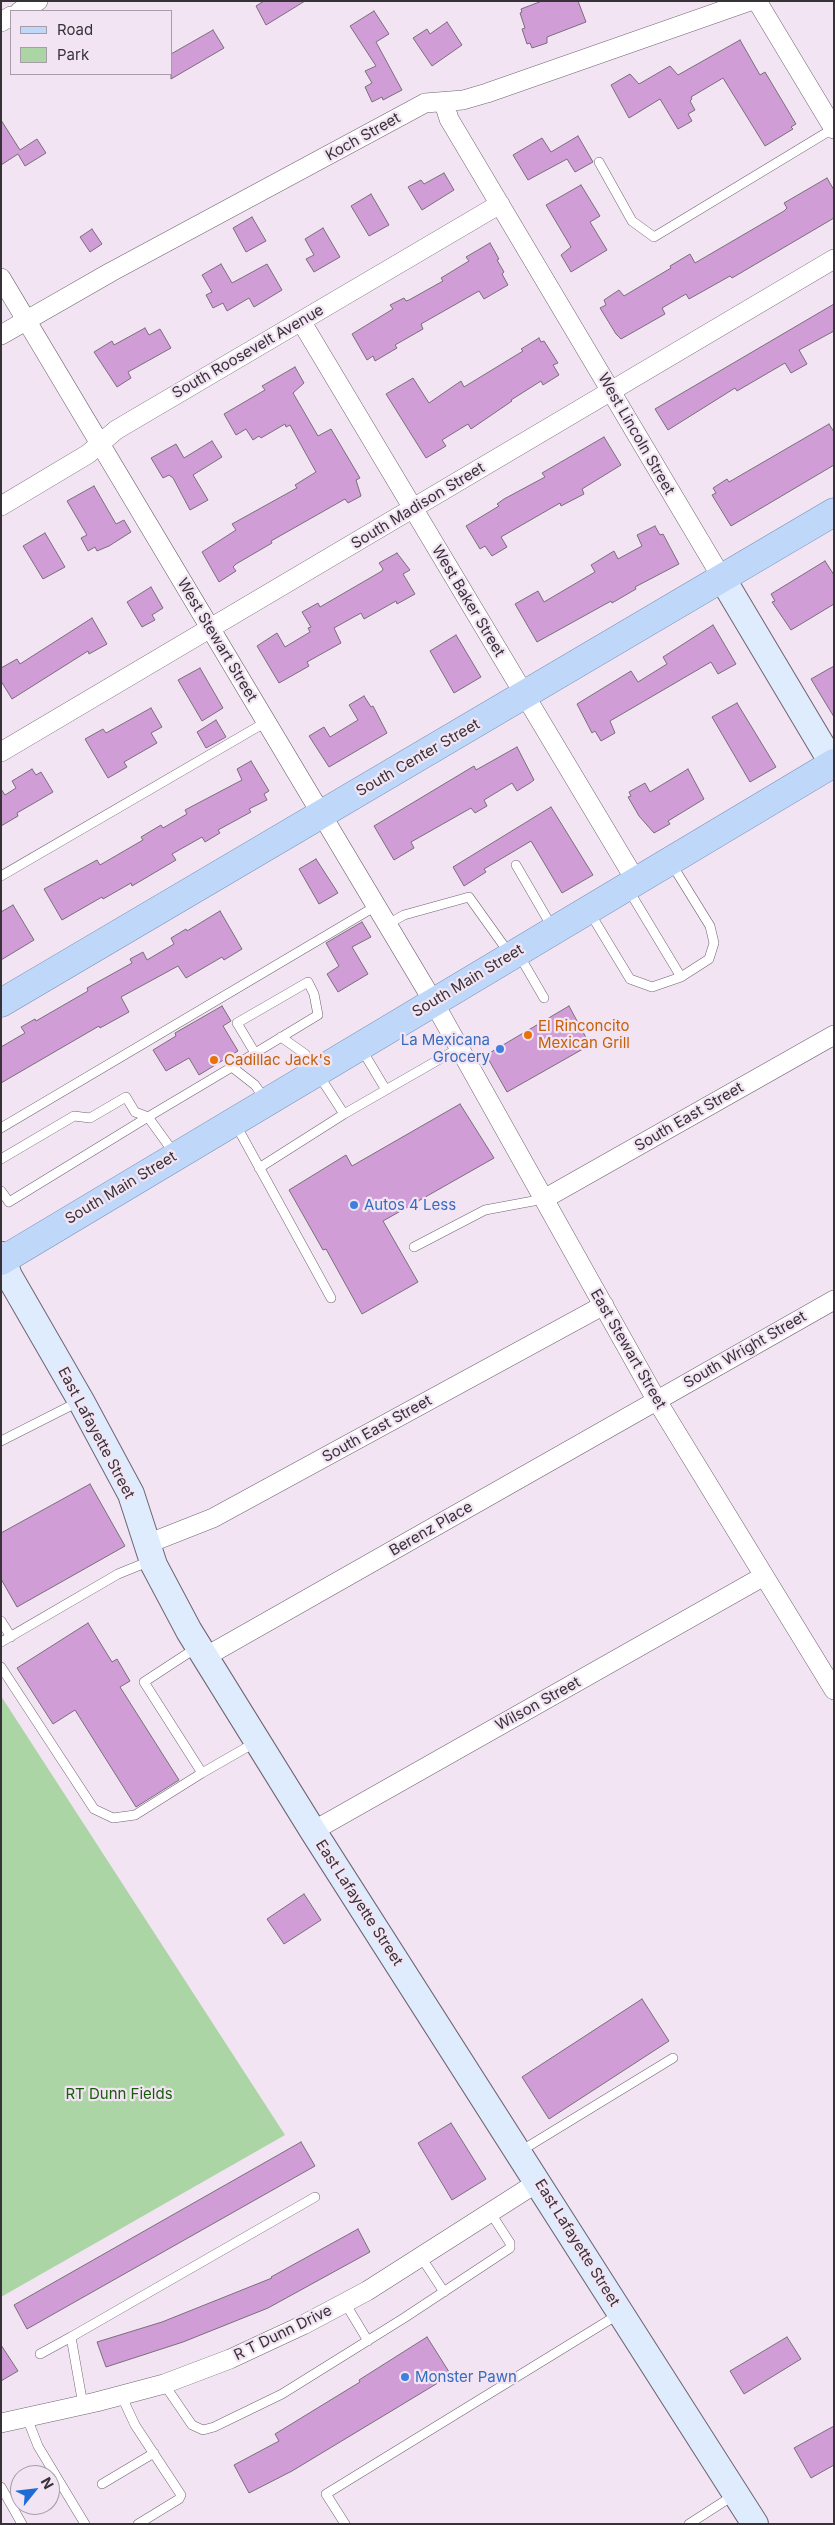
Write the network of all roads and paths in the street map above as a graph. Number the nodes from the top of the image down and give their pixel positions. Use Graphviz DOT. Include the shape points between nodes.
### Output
graph roads {
  1 [pos="38,1"];
  2 [pos="750,1"];
  3 [pos="757,1"];
  4 [pos="22,10"];
  5 [pos="444,103"];
  6 [pos="834,129"];
  7 [pos="599,162"];
  8 [pos="500,204"];
  9 [pos="834,258"];
  10 [pos="1,278"];
  11 [pos="26,320"];
  12 [pos="301,321"];
  13 [pos="1,335"];
  14 [pos="611,391"];
  15 [pos="100,444"];
  16 [pos="1,506"];
  17 [pos="413,508"];
  18 [pos="834,512"];
  19 [pos="722,578"];
  20 [pos="211,630"];
  21 [pos="525,696"];
  22 [pos="266,722"];
  23 [pos="1,752"];
  24 [pos="833,765"];
  25 [pos="322,814"];
  26 [pos="670,861"];
  27 [pos="516,865"];
  28 [pos="1,876"];
  29 [pos="631,884"];
  30 [pos="376,906"];
  31 [pos="588,910"];
  32 [pos="388,924"];
  33 [pos="554,930"];
  34 [pos="513,954"];
  35 [pos="681,977"];
  36 [pos="544,998"];
  37 [pos="433,1001"];
  38 [pos="1,1003"];
  39 [pos="834,1035"];
  40 [pos="281,1037"];
  41 [pos="359,1046"];
  42 [pos="459,1048"];
  43 [pos="255,1053"];
  44 [pos="232,1067"];
  45 [pos="316,1071"];
  46 [pos="386,1090"];
  47 [pos="266,1101"];
  48 [pos="344,1114"];
  49 [pos="148,1117"];
  50 [pos="233,1121"];
  51 [pos="1,1128"];
  52 [pos="175,1156"];
  53 [pos="1,1159"];
  54 [pos="259,1168"];
  55 [pos="1,1191"];
  56 [pos="544,1199"];
  57 [pos="414,1247"];
  58 [pos="2,1258"];
  59 [pos="330,1298"];
  60 [pos="834,1300"];
  61 [pos="604,1306"];
  62 [pos="81,1401"];
  63 [pos="657,1401"];
  64 [pos="1,1441"];
  65 [pos="150,1552"];
  66 [pos="764,1576"];
  67 [pos="1,1621"];
  68 [pos="11,1637"];
  69 [pos="1,1642"];
  70 [pos="202,1652"];
  71 [pos="1,1667"];
  72 [pos="834,1690"];
  73 [pos="257,1741"];
  74 [pos="202,1772"];
  75 [pos="313,1831"];
  76 [pos="673,2058"];
  77 [pos="519,2152"];
  78 [pos="538,2182"];
  79 [pos="315,2197"];
  80 [pos="490,2212"];
  81 [pos="421,2257"];
  82 [pos="444,2292"];
  83 [pos="345,2303"];
  84 [pos="621,2312"];
  85 [pos="71,2337"];
  86 [pos="368,2341"];
  87 [pos="40,2354"];
  88 [pos="164,2384"];
  89 [pos="121,2395"];
  90 [pos="83,2405"];
  91 [pos="27,2418"];
  92 [pos="1,2423"];
  93 [pos="154,2453"];
  94 [pos="102,2484"];
  95 [pos="1,2487"];
  96 [pos="736,2494"];
  97 [pos="22,2524"];
  98 [pos="84,2524"];
  99 [pos="138,2524"];
  100 [pos="345,2524"];
  101 [pos="689,2524"];
  102 [pos="755,2524"];
  1 -- 4 [label="street"];
  2 -- 5 [label="street, Koch Street" via="487,93"];
  3 -- 6 [label="street"];
  5 -- 8 [label="street, West Lincoln Street" via="450,119"];
  5 -- 11 [label="street, Koch Street" via="425,103"];
  6 -- 7 [label="lane" via="654,236 632,220"];
  8 -- 12 [label="street, South Roosevelt Avenue"];
  8 -- 14 [label="street, West Lincoln Street"];
  9 -- 14 [label="street, South Madison Street"];
  10 -- 11 [label="street, West Stewart Street"];
  11 -- 13 [label="street, Koch Street"];
  11 -- 15 [label="street, West Stewart Street"];
  12 -- 15 [label="street, South Roosevelt Avenue" via="116,430"];
  12 -- 17 [label="street, West Baker Street"];
  14 -- 17 [label="street, South Madison Street"];
  14 -- 19 [label="street, West Lincoln Street"];
  15 -- 16 [label="street, South Roosevelt Avenue"];
  15 -- 20 [label="street, West Stewart Street"];
  17 -- 20 [label="street, South Madison Street"];
  17 -- 21 [label="street, West Baker Street"];
  18 -- 19 [label="main road, South Center Street"];
  19 -- 21 [label="main road, South Center Street"];
  19 -- 24 [label="street, West Lincoln Street"];
  20 -- 22 [label="street, West Stewart Street"];
  20 -- 23 [label="street, South Madison Street"];
  21 -- 25 [label="main road, South Center Street"];
  21 -- 29 [label="street, West Baker Street"];
  22 -- 25 [label="street, West Stewart Street"];
  22 -- 28 [label="lane"];
  24 -- 26 [label="main road, South Main Street"];
  25 -- 30 [label="street, West Stewart Street"];
  25 -- 38 [label="main road, South Center Street"];
  26 -- 29 [label="main road, South Main Street"];
  26 -- 35 [label="lane" via="710,926 714,943 709,959"];
  27 -- 33 [label="lane"];
  29 -- 31 [label="main road, South Main Street"];
  29 -- 35 [label="lane"];
  30 -- 32 [label="street, West Stewart Street"];
  30 -- 51 [label="lane"];
  31 -- 33 [label="main road, South Main Street"];
  31 -- 35 [label="lane" via="630,979 652,987"];
  32 -- 34 [label="lane" via="404,915 469,897"];
  32 -- 37 [label="street, West Stewart Street"];
  33 -- 34 [label="main road, South Main Street"];
  34 -- 36 [label="lane"];
  34 -- 37 [label="main road, South Main Street"];
  37 -- 41 [label="main road, South Main Street"];
  37 -- 42 [label="street, East Stewart Street"];
  39 -- 56 [label="street, South East Street"];
  40 -- 43 [label="lane"];
  40 -- 43 [label="lane" via="318,1015 308,982 237,1023"];
  40 -- 45 [label="lane" via="305,1054"];
  41 -- 45 [label="main road, South Main Street"];
  41 -- 46 [label="lane"];
  42 -- 46 [label="lane"];
  42 -- 56 [label="street, East Stewart Street"];
  43 -- 44 [label="lane"];
  44 -- 47 [label="lane" via="256,1084"];
  44 -- 49 [label="lane"];
  45 -- 47 [label="main road, South Main Street"];
  45 -- 48 [label="lane"];
  46 -- 48 [label="lane"];
  47 -- 50 [label="main road, South Main Street"];
  48 -- 54 [label="lane"];
  49 -- 52 [label="lane"];
  49 -- 53 [label="lane" via="135,1112 126,1097 90,1118 74,1116"];
  49 -- 55 [label="lane" via="8,1202"];
  50 -- 52 [label="main road, South Main Street"];
  50 -- 54 [label="lane"];
  52 -- 58 [label="main road, South Main Street"];
  54 -- 59 [label="lane"];
  56 -- 57 [label="lane" via="485,1210"];
  56 -- 61 [label="street, East Stewart Street"];
  58 -- 62 [label="street, East Lafayette Street" via="8,1276"];
  60 -- 63 [label="street, South Wright Street"];
  61 -- 63 [label="street, East Stewart Street"];
  61 -- 65 [label="street, South East Street"];
  62 -- 64 [label="lane"];
  62 -- 65 [label="street, East Lafayette Street" via="131,1494"];
  63 -- 66 [label="street, East Stewart Street"];
  63 -- 70 [label="street, Berenz Place"];
  65 -- 68 [label="lane"];
  65 -- 70 [label="street, East Lafayette Street" via="176,1609"];
  66 -- 72 [label="street, East Stewart Street"];
  66 -- 75 [label="street, Wilson Street"];
  67 -- 68 [label="lane"];
  68 -- 69 [label="lane"];
  70 -- 73 [label="street, East Lafayette Street"];
  70 -- 74 [label="lane" via="144,1682"];
  71 -- 74 [label="lane" via="94,1809 113,1818 135,1815"];
  73 -- 74 [label="lane"];
  73 -- 75 [label="street, East Lafayette Street"];
  75 -- 77 [label="street, East Lafayette Street"];
  76 -- 77 [label="lane"];
  77 -- 78 [label="street, East Lafayette Street"];
  78 -- 80 [label="street, R T Dunn Drive"];
  78 -- 84 [label="street, East Lafayette Street"];
  79 -- 85 [label="lane"];
  80 -- 81 [label="street, R T Dunn Drive"];
  80 -- 82 [label="lane" via="510,2248"];
  81 -- 82 [label="lane"];
  81 -- 83 [label="street, R T Dunn Drive"];
  82 -- 86 [label="lane"];
  83 -- 86 [label="lane"];
  83 -- 88 [label="street, R T Dunn Drive" via="238,2355"];
  84 -- 96 [label="street, East Lafayette Street"];
  84 -- 100 [label="lane" via="326,2494"];
  85 -- 87 [label="lane"];
  85 -- 90 [label="lane"];
  86 -- 88 [label="lane" via="282,2394 203,2430 192,2425"];
  88 -- 89 [label="street, R T Dunn Drive"];
  89 -- 90 [label="street, R T Dunn Drive"];
  89 -- 93 [label="lane"];
  90 -- 91 [label="street, R T Dunn Drive"];
  91 -- 92 [label="street, R T Dunn Drive"];
  91 -- 98 [label="lane" via="38,2446"];
  93 -- 94 [label="lane"];
  93 -- 99 [label="lane" via="181,2495"];
  95 -- 97 [label="lane"];
  96 -- 101 [label="lane"];
  96 -- 102 [label="street, East Lafayette Street"];
}
